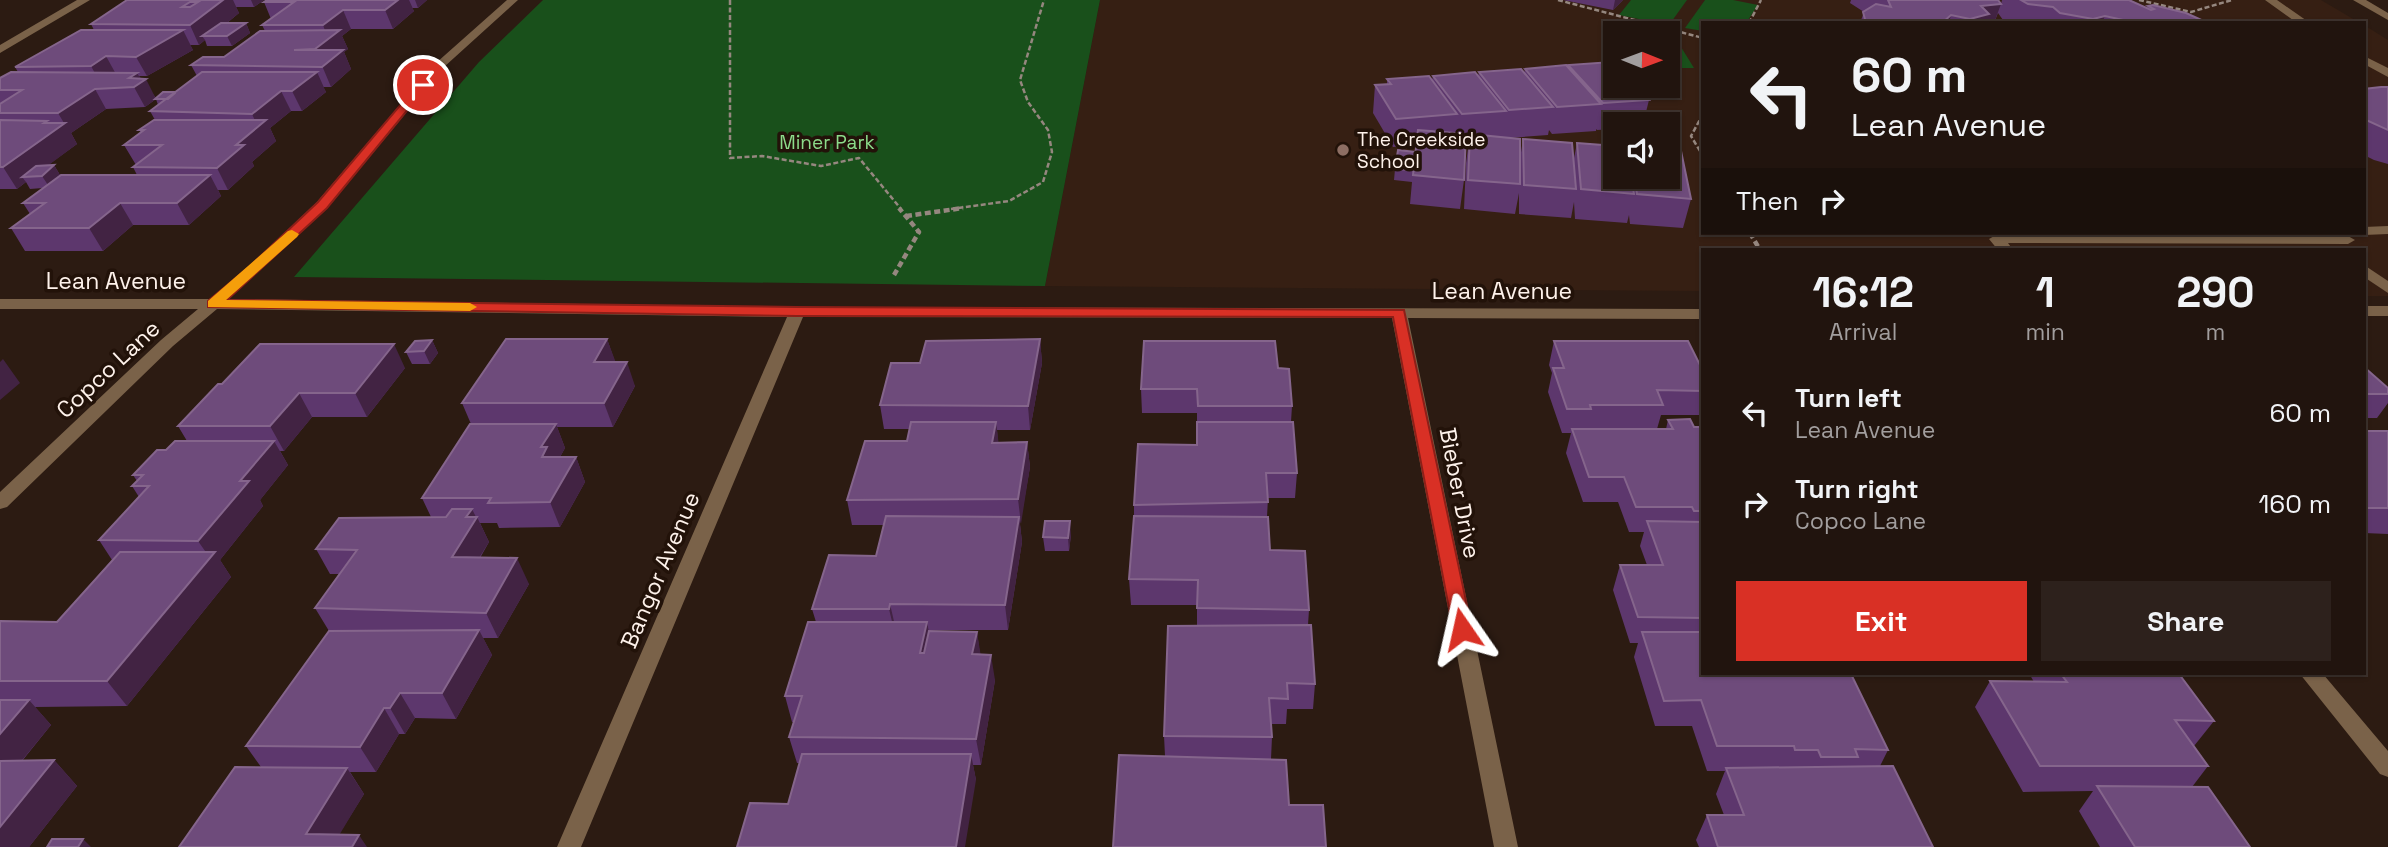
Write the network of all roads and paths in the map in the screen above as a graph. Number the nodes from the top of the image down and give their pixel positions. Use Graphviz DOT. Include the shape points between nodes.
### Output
graph roads {
  1 [pos="85,0"];
  2 [pos="513,0"];
  3 [pos="730,0"];
  4 [pos="1044,0"];
  5 [pos="1558,0"];
  6 [pos="1761,0"];
  7 [pos="2139,0"];
  8 [pos="2232,0"];
  9 [pos="2270,0"];
  10 [pos="2358,0"];
  11 [pos="2388,17"];
  12 [pos="1750,21"];
  13 [pos="2302,21"];
  14 [pos="1701,37"];
  15 [pos="0,50"];
  16 [pos="2366,60"];
  17 [pos="2388,73"];
  18 [pos="1701,118"];
  19 [pos="1701,153"];
  20 [pos="906,216"];
  21 [pos="2388,230"];
  22 [pos="2366,231"];
  23 [pos="2351,241"];
  24 [pos="2004,248"];
  25 [pos="2366,271"];
  26 [pos="894,275"];
  27 [pos="2388,288"];
  28 [pos="0,304"];
  29 [pos="213,304"];
  30 [pos="2366,311"];
  31 [pos="2388,311"];
  32 [pos="797,312"];
  33 [pos="1399,313"];
  34 [pos="1701,314"];
  35 [pos="0,503"];
  36 [pos="2312,675"];
  37 [pos="2388,767"];
  38 [pos="569,847"];
  39 [pos="1506,847"];
  1 -- 15 [label="street"];
  2 -- 29 [label="street, Copco Lane" via="440,65 322,205"];
  3 -- 20 [label="path" via="730,158 762,156 821,166 859,158"];
  4 -- 20 [label="path" via="1020,80 1028,102 1048,130 1052,152 1043,182 1009,201"];
  5 -- 14 [label="path"];
  6 -- 12 [label="path"];
  7 -- 8 [label="path" via="2191,12"];
  9 -- 13 [label="street"];
  10 -- 11 [label="street"];
  16 -- 17 [label="street"];
  18 -- 19 [label="path" via="1691,136"];
  20 -- 26 [label="path" via="919,232"];
  21 -- 22 [label="street"];
  23 -- 24 [label="street" via="1996,239"];
  25 -- 27 [label="street"];
  28 -- 29 [label="street, Lean Avenue"];
  29 -- 32 [label="street, Lean Avenue"];
  29 -- 35 [label="street, Copco Lane"];
  30 -- 31 [label="street"];
  32 -- 33 [label="street, Lean Avenue"];
  32 -- 38 [label="street, Bangor Avenue"];
  33 -- 34 [label="street, Lean Avenue"];
  33 -- 39 [label="street, Bieber Drive"];
  36 -- 37 [label="street"];
}
